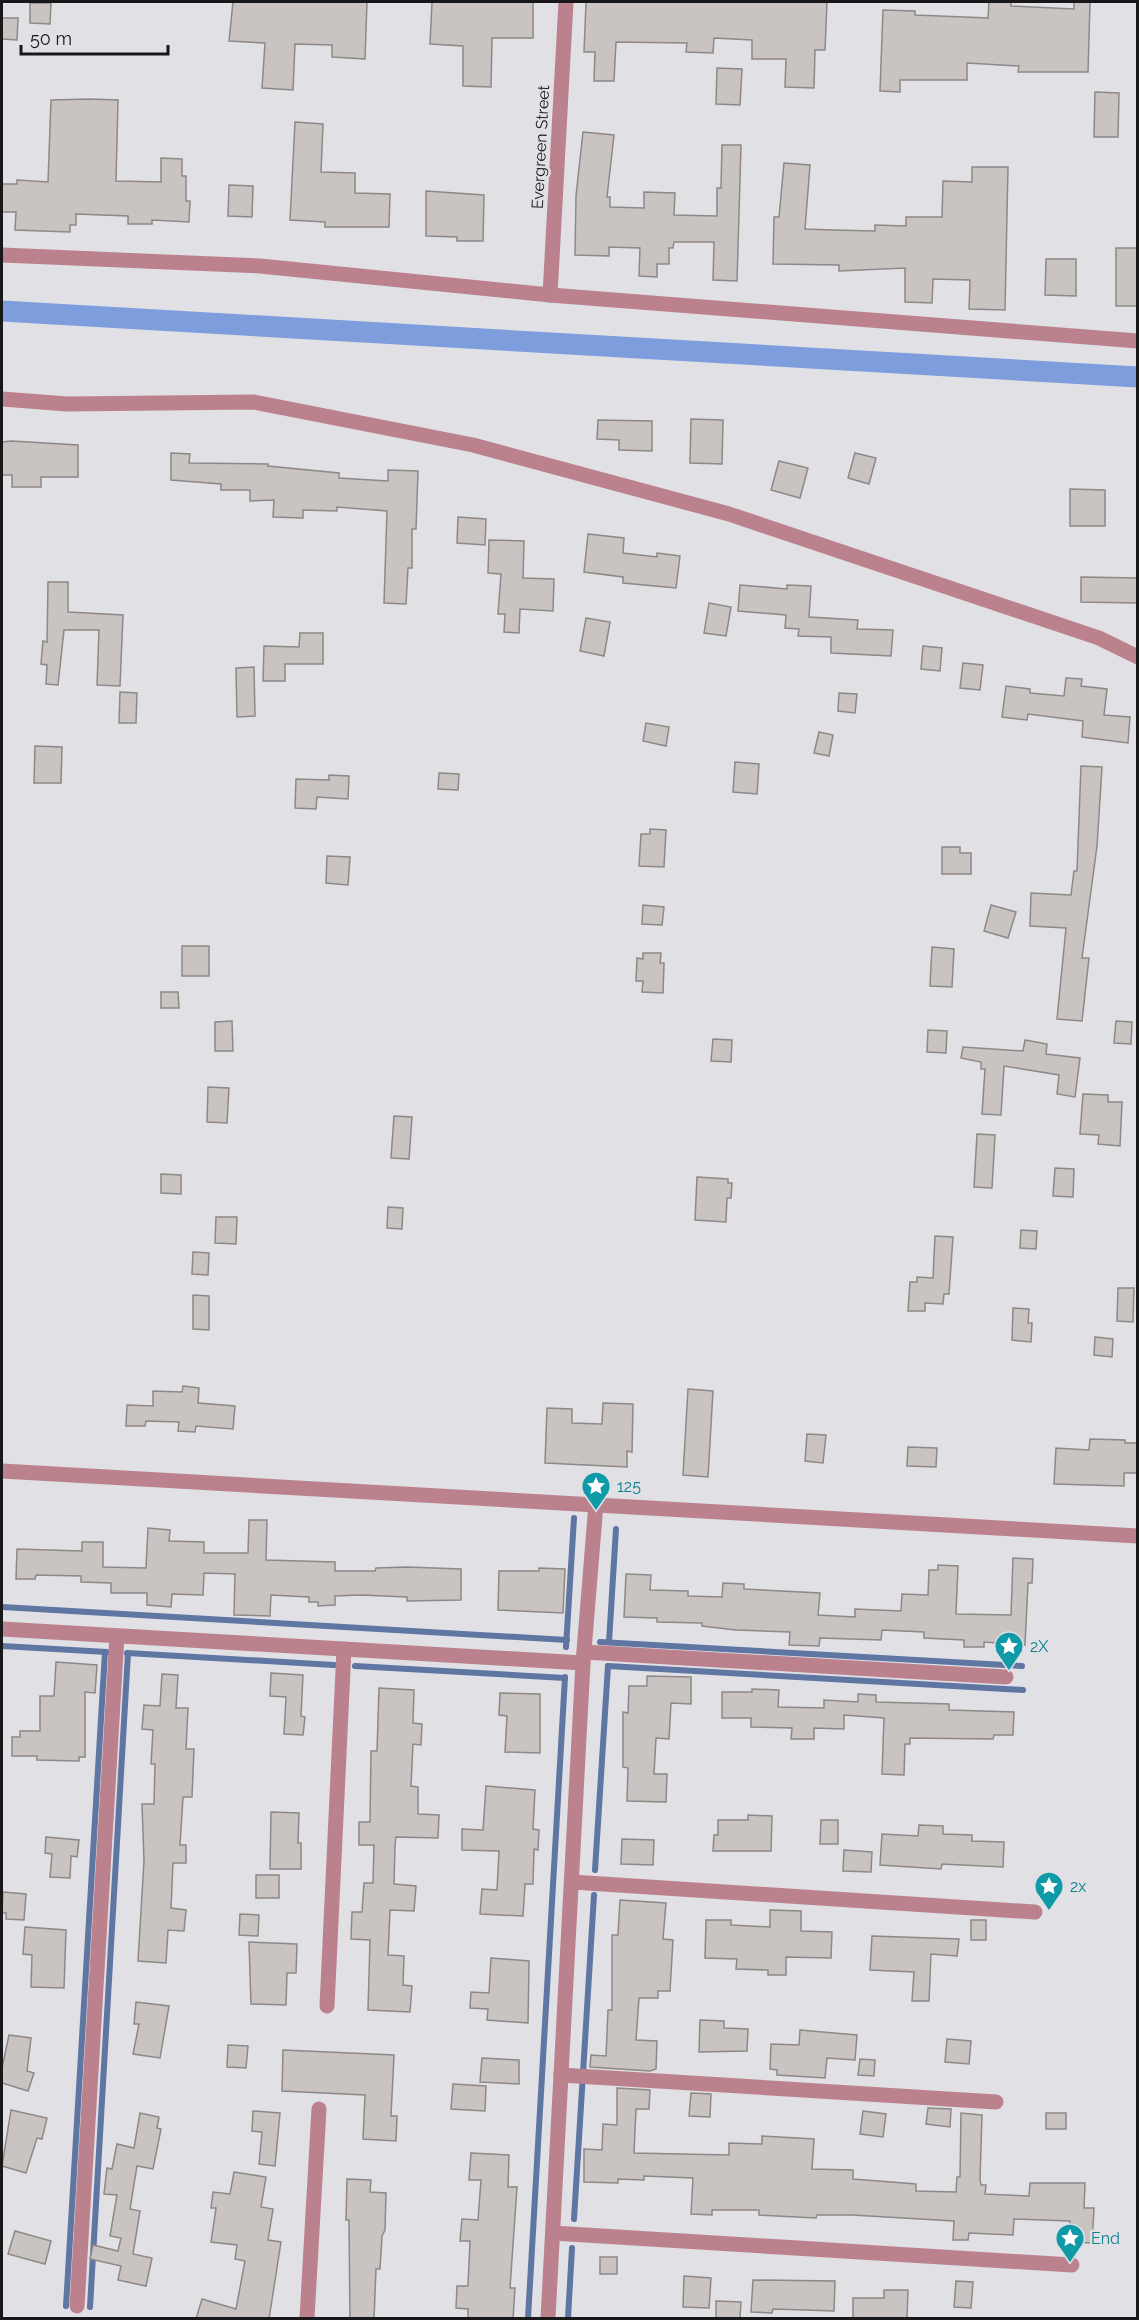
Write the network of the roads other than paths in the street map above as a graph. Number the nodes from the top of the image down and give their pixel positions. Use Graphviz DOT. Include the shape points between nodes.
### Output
graph roads {
  1 [pos="566,2"];
  2 [pos="2,255"];
  3 [pos="550,295"];
  4 [pos="1137,341"];
  5 [pos="2,399"];
  6 [pos="1137,657"];
  7 [pos="2,1471"];
  8 [pos="596,1504"];
  9 [pos="1137,1536"];
  10 [pos="2,1629"];
  11 [pos="117,1636"];
  12 [pos="344,1649"];
  13 [pos="584,1658"];
  14 [pos="1006,1677"];
  15 [pos="572,1882"];
  16 [pos="1035,1912"];
  17 [pos="327,2006"];
  18 [pos="561,2075"];
  19 [pos="996,2102"];
  20 [pos="319,2109"];
  21 [pos="553,2233"];
  22 [pos="1072,2265"];
  23 [pos="77,2306"];
  24 [pos="307,2319"];
  25 [pos="548,2319"];
  1 -- 3 [label="street, Evergreen Street"];
  2 -- 3 [label="street" via="260,266"];
  3 -- 4 [label="street"];
  5 -- 6 [label="street" via="67,404 254,402 473,445 729,514 1099,638"];
  7 -- 8 [label="street"];
  8 -- 9 [label="street"];
  8 -- 13 [label="street"];
  10 -- 11 [label="street"];
  11 -- 12 [label="street"];
  11 -- 23 [label="street"];
  12 -- 13 [label="street"];
  12 -- 17 [label="street"];
  13 -- 14 [label="street"];
  13 -- 15 [label="street"];
  15 -- 16 [label="street"];
  15 -- 18 [label="street"];
  18 -- 19 [label="street"];
  18 -- 21 [label="street"];
  20 -- 24 [label="street"];
  21 -- 22 [label="street"];
  21 -- 25 [label="street"];
}
